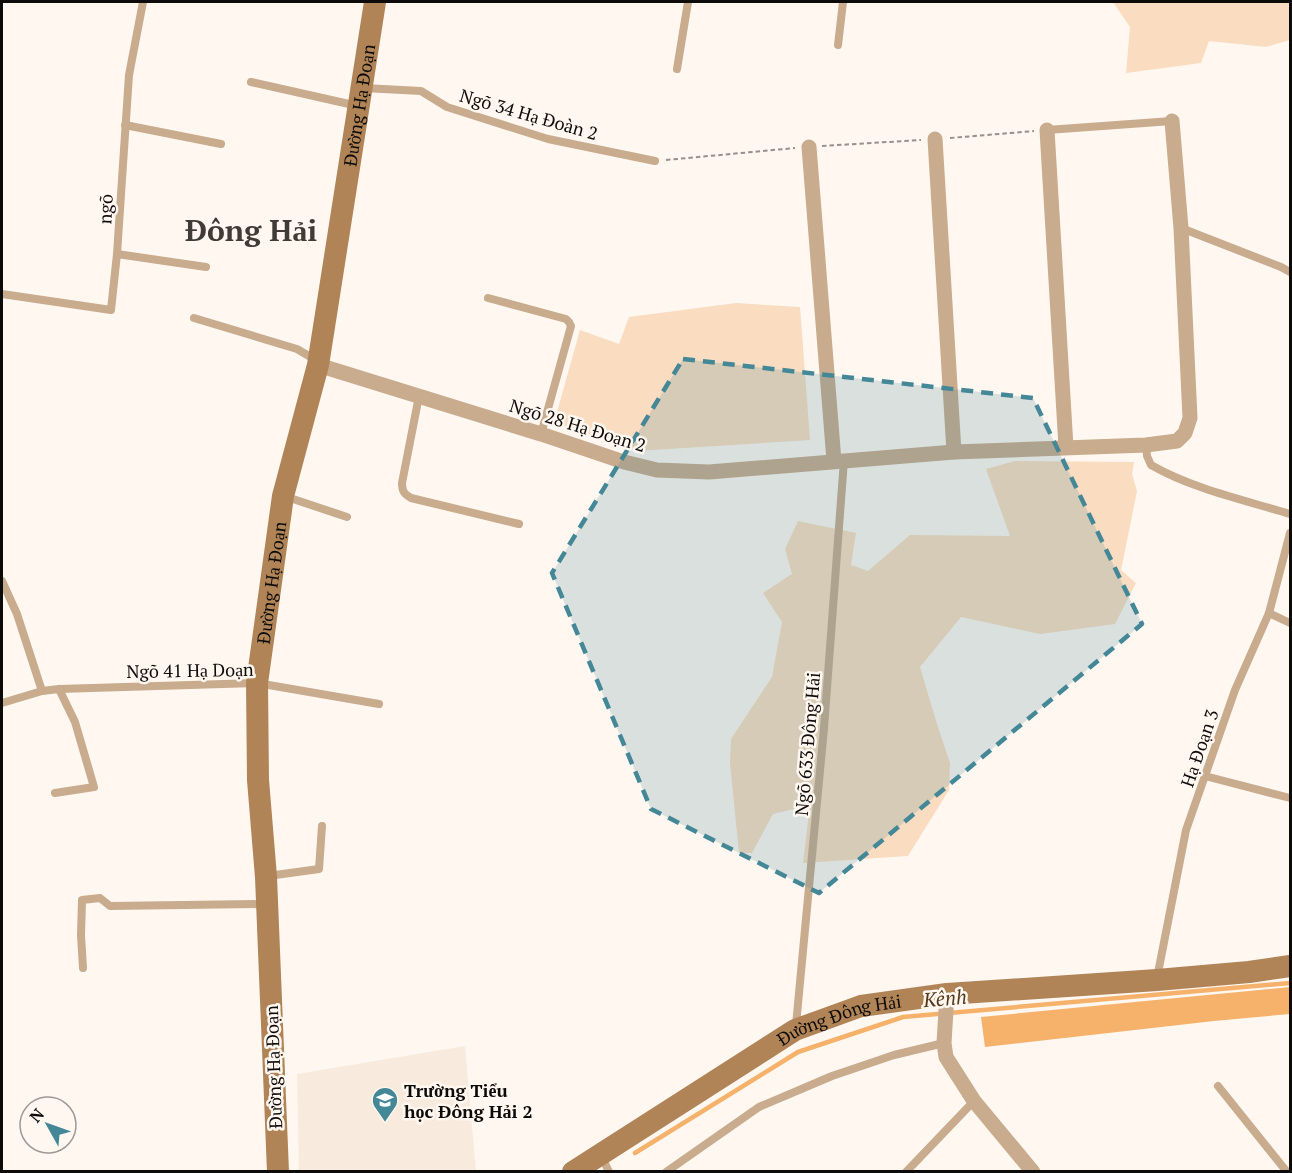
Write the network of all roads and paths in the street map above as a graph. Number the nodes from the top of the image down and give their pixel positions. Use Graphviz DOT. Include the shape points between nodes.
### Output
graph roads {
  1 [pos="143,2"];
  2 [pos="375,2"];
  3 [pos="688,2"];
  4 [pos="843,2"];
  5 [pos="837,45"];
  6 [pos="677,69"];
  7 [pos="251,82"];
  8 [pos="361,97"];
  9 [pos="1172,121"];
  10 [pos="125,125"];
  11 [pos="1047,130"];
  12 [pos="935,140"];
  13 [pos="221,144"];
  14 [pos="809,147"];
  15 [pos="655,161"];
  16 [pos="1181,228"];
  17 [pos="117,254"];
  18 [pos="206,267"];
  19 [pos="1290,272"];
  20 [pos="2,294"];
  21 [pos="488,298"];
  22 [pos="194,318"];
  23 [pos="318,366"];
  24 [pos="419,396"];
  25 [pos="541,434"];
  26 [pos="1146,445"];
  27 [pos="1066,447"];
  28 [pos="954,452"];
  29 [pos="839,461"];
  30 [pos="283,496"];
  31 [pos="1290,514"];
  32 [pos="347,517"];
  33 [pos="519,524"];
  34 [pos="1290,533"];
  35 [pos="2,581"];
  36 [pos="1269,613"];
  37 [pos="1290,623"];
  38 [pos="257,683"];
  39 [pos="59,689"];
  40 [pos="42,691"];
  41 [pos="2,703"];
  42 [pos="379,704"];
  43 [pos="1205,776"];
  44 [pos="55,793"];
  45 [pos="1290,798"];
  46 [pos="322,826"];
  47 [pos="266,877"];
  48 [pos="267,904"];
  49 [pos="1290,966"];
  50 [pos="83,968"];
  51 [pos="1157,980"];
  52 [pos="947,998"];
  53 [pos="795,1030"];
  54 [pos="944,1043"];
  55 [pos="1218,1086"];
  56 [pos="974,1101"];
  57 [pos="600,1166"];
  58 [pos="278,1172"];
  59 [pos="573,1172"];
  60 [pos="666,1172"];
  61 [pos="906,1172"];
  62 [pos="1033,1172"];
  63 [pos="1287,1172"];
  1 -- 10 [label="lane, ngõ" via="129,75"];
  2 -- 8 [label="street, Đường Hạ Đoạn"];
  3 -- 6 [label="lane"];
  4 -- 5 [label="lane"];
  7 -- 8 [label="lane, Ngõ 34 Hạ Đoàn 2"];
  8 -- 15 [label="lane, Ngõ 34 Hạ Đoàn 2" via="421,91 447,107 548,139"];
  8 -- 23 [label="street, Đường Hạ Đoạn"];
  9 -- 11 [label="lane"];
  9 -- 16 [label="street"];
  10 -- 13 [label="lane"];
  10 -- 17 [label="lane, ngõ"];
  11 -- 12 [label="path"];
  11 -- 27 [label="street"];
  12 -- 14 [label="path"];
  12 -- 28 [label="street"];
  14 -- 15 [label="path"];
  14 -- 29 [label="street"];
  16 -- 19 [label="lane"];
  16 -- 26 [label="street, Ngõ 28 Hạ Đoạn 2" via="1190,418 1185,433 1177,441"];
  17 -- 18 [label="lane"];
  17 -- 20 [label="lane, ngõ" via="111,310"];
  21 -- 25 [label="lane" via="566,319 571,326"];
  22 -- 23 [label="lane" via="297,349"];
  23 -- 24 [label="street, Ngõ 28 Hạ Đoạn 2"];
  23 -- 30 [label="street, Đường Hạ Đoạn"];
  24 -- 25 [label="street, Ngõ 28 Hạ Đoạn 2"];
  24 -- 33 [label="lane" via="402,483 405,494"];
  25 -- 29 [label="street, Ngõ 28 Hạ Đoạn 2" via="657,470 709,472"];
  26 -- 27 [label="street, Ngõ 28 Hạ Đoạn 2"];
  26 -- 31 [label="lane" via="1150,465 1158,469 1207,489"];
  27 -- 28 [label="street, Ngõ 28 Hạ Đoạn 2"];
  28 -- 29 [label="street, Ngõ 28 Hạ Đoạn 2"];
  29 -- 53 [label="lane, Ngõ 633 Đông Hải" via="824,728"];
  30 -- 32 [label="lane"];
  30 -- 38 [label="street, Đường Hạ Đoạn"];
  34 -- 36 [label="lane, Hạ Đoạn 3"];
  35 -- 40 [label="lane"];
  36 -- 37 [label="lane"];
  36 -- 43 [label="lane, Hạ Đoạn 3" via="1235,690"];
  38 -- 39 [label="lane, Ngõ 41 Hạ Doạn"];
  38 -- 42 [label="lane, Ngõ 41 Hạ Doạn"];
  38 -- 47 [label="street, Đường Hạ Đoạn" via="258,780"];
  39 -- 40 [label="lane, Ngõ 41 Hạ Doạn"];
  39 -- 44 [label="lane" via="75,722 94,787"];
  40 -- 41 [label="lane, Ngõ 41 Hạ Doạn"];
  43 -- 45 [label="lane"];
  43 -- 51 [label="lane, Hạ Đoạn 3" via="1186,830"];
  46 -- 47 [label="lane" via="319,869"];
  47 -- 48 [label="street, Đường Hạ Đoạn"];
  48 -- 50 [label="lane" via="110,906 100,898 82,900"];
  48 -- 58 [label="street, Đường Hạ Đoạn"];
  49 -- 51 [label="street, Đường Đông Hải"];
  51 -- 52 [label="street, Đường Đông Hải"];
  52 -- 53 [label="street, Đường Đông Hải" via="861,1006"];
  52 -- 54 [label="street"];
  53 -- 57 [label="street, Đường Đông Hải"];
  54 -- 56 [label="street" via="946,1057"];
  54 -- 60 [label="lane" via="832,1076 759,1107"];
  55 -- 63 [label="lane"];
  56 -- 61 [label="lane"];
  56 -- 62 [label="street"];
  57 -- 59 [label="street, Đường Đông Hải"];
}
